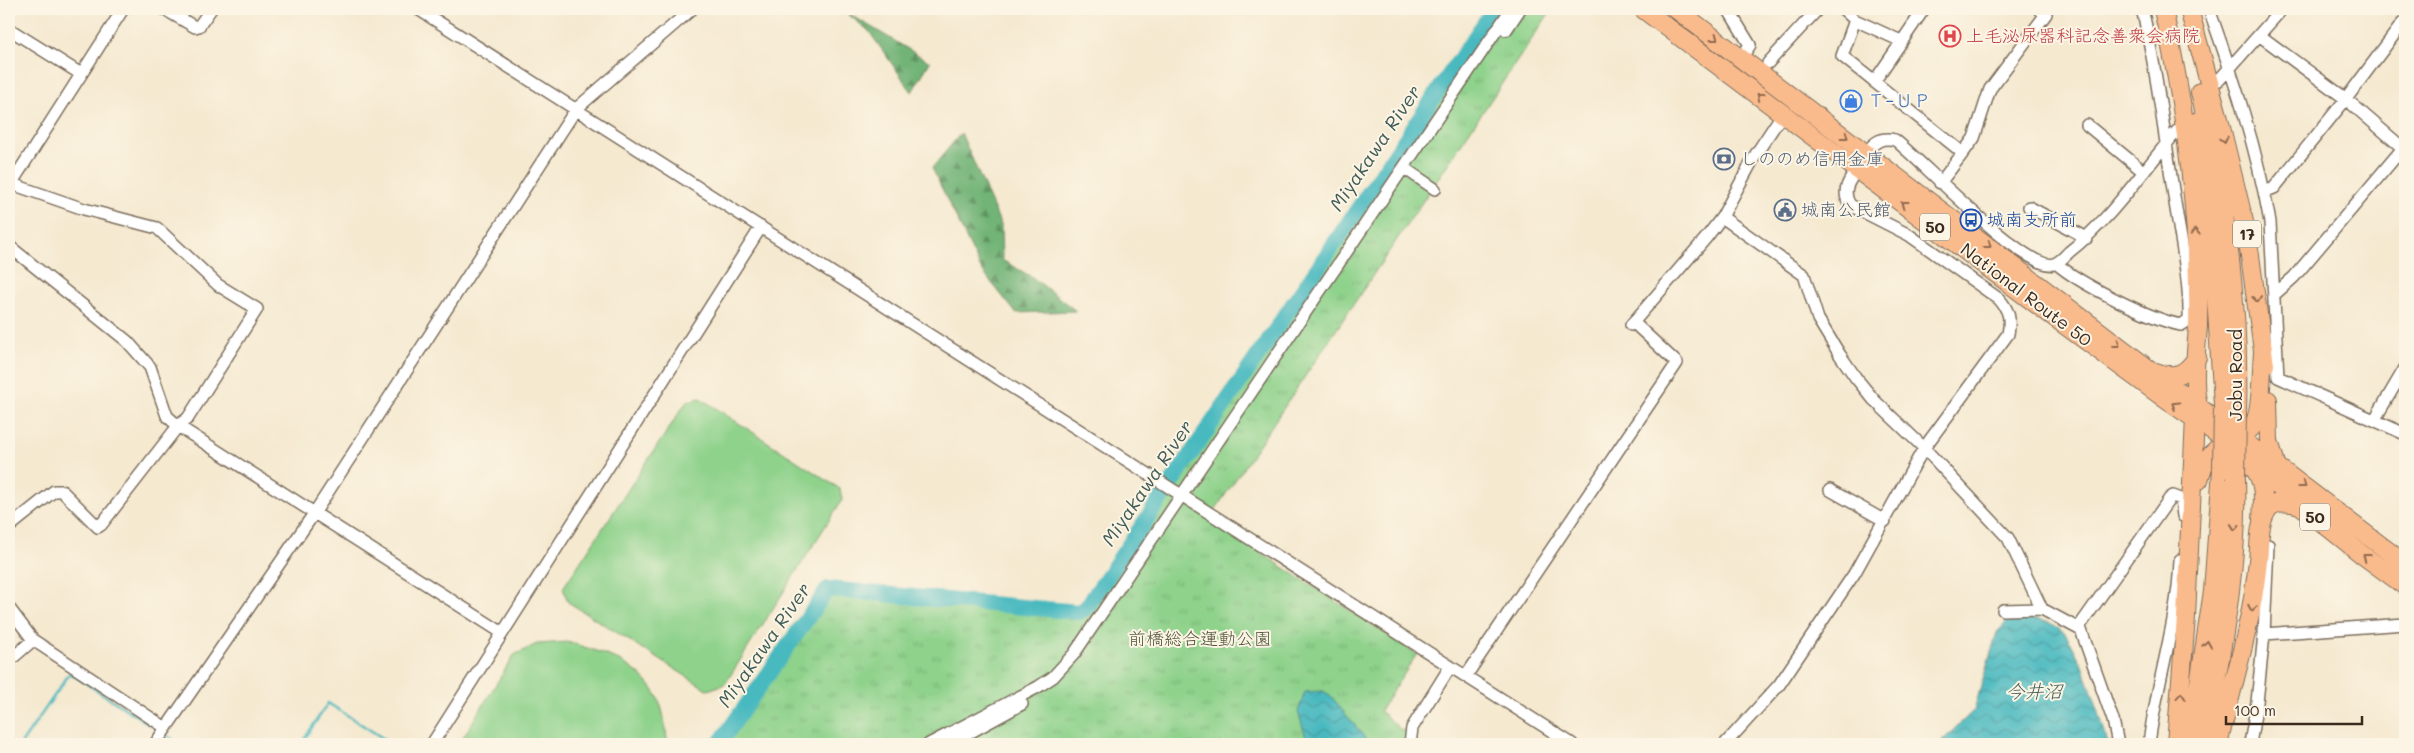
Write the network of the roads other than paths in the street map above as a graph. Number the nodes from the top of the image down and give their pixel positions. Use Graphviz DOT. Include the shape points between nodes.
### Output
graph roads {
  1 [pos="124,9"];
  2 [pos="164,9"];
  3 [pos="211,9"];
  4 [pos="418,9"];
  5 [pos="692,9"];
  6 [pos="1511,9"];
  7 [pos="1520,9"];
  8 [pos="1643,9"];
  9 [pos="1676,9"];
  10 [pos="1728,9"];
  11 [pos="1818,9"];
  12 [pos="1844,9"];
  13 [pos="1924,9"];
  14 [pos="2142,9"];
  15 [pos="2163,9"];
  16 [pos="2171,9"];
  17 [pos="2180,9"];
  18 [pos="2189,9"];
  19 [pos="2209,9"];
  20 [pos="2282,9"];
  21 [pos="2045,10"];
  22 [pos="1856,20"];
  23 [pos="2405,20"];
  24 [pos="9,29"];
  25 [pos="2259,35"];
  26 [pos="1901,41"];
  27 [pos="1741,58"];
  28 [pos="1768,63"];
  29 [pos="2230,68"];
  30 [pos="81,74"];
  31 [pos="2220,80"];
  32 [pos="1874,82"];
  33 [pos="2346,99"];
  34 [pos="576,109"];
  35 [pos="1783,113"];
  36 [pos="2087,125"];
  37 [pos="2177,131"];
  38 [pos="2168,142"];
  39 [pos="2404,149"];
  40 [pos="1866,152"];
  41 [pos="1963,153"];
  42 [pos="1858,169"];
  43 [pos="1407,170"];
  44 [pos="2144,172"];
  45 [pos="1940,183"];
  46 [pos="10,184"];
  47 [pos="1435,189"];
  48 [pos="2264,192"];
  49 [pos="2029,207"];
  50 [pos="1722,217"];
  51 [pos="761,227"];
  52 [pos="2086,238"];
  53 [pos="9,246"];
  54 [pos="2056,263"];
  55 [pos="2275,294"];
  56 [pos="2263,353"];
  57 [pos="2197,357"];
  58 [pos="2405,368"];
  59 [pos="2151,370"];
  60 [pos="2230,409"];
  61 [pos="2196,410"];
  62 [pos="2375,419"];
  63 [pos="178,426"];
  64 [pos="2405,434"];
  65 [pos="2236,443"];
  66 [pos="1924,448"];
  67 [pos="2276,464"];
  68 [pos="2229,474"];
  69 [pos="1830,490"];
  70 [pos="1182,496"];
  71 [pos="2300,505"];
  72 [pos="315,512"];
  73 [pos="2191,513"];
  74 [pos="1885,520"];
  75 [pos="2262,520"];
  76 [pos="9,527"];
  77 [pos="2260,543"];
  78 [pos="2185,557"];
  79 [pos="2405,564"];
  80 [pos="2405,586"];
  81 [pos="9,608"];
  82 [pos="2042,609"];
  83 [pos="2003,610"];
  84 [pos="2405,624"];
  85 [pos="2079,627"];
  86 [pos="501,632"];
  87 [pos="2264,634"];
  88 [pos="33,640"];
  89 [pos="9,661"];
  90 [pos="1450,666"];
  91 [pos="1466,676"];
  92 [pos="166,728"];
  93 [pos="155,744"];
  94 [pos="432,744"];
  95 [pos="929,744"];
  96 [pos="949,744"];
  97 [pos="1410,744"];
  98 [pos="1572,744"];
  99 [pos="1725,744"];
  100 [pos="2118,744"];
  101 [pos="2149,744"];
  102 [pos="2176,744"];
  103 [pos="2190,744"];
  104 [pos="2205,744"];
  105 [pos="2218,744"];
  106 [pos="2250,744"];
  1 -- 30 [label="street"];
  2 -- 3 [label="street" via="195,27"];
  4 -- 34 [label="street"];
  5 -- 34 [label="street"];
  6 -- 43 [label="street"];
  7 -- 43 [label="street"];
  35 -- 8 [label="highway, National Route 50 / 50, one-way"];
  9 -- 27 [label="highway, National Route 50 / 50, one-way"];
  10 -- 27 [label="street" via="1750,46"];
  11 -- 28 [label="street"];
  12 -- 22 [label="street"];
  13 -- 26 [label="street"];
  14 -- 38 [label="street"];
  57 -- 15 [label="highway, one-way" via="2198,289 2192,193 2182,107"];
  16 -- 60 [label="highway, Jobu Road / 17" via="2187,76 2210,219"];
  17 -- 60 [label="highway, Jobu Road / 17" via="2216,161 2228,229 2236,313"];
  18 -- 56 [label="highway, 17, one-way" via="2220,119 2247,234"];
  19 -- 29 [label="street"];
  20 -- 25 [label="street"];
  21 -- 41 [label="street" via="1990,89 1974,138"];
  22 -- 26 [label="street"];
  22 -- 32 [label="street" via="1842,56"];
  23 -- 33 [label="street"];
  24 -- 30 [label="street"];
  25 -- 29 [label="street"];
  25 -- 33 [label="street"];
  26 -- 32 [label="street"];
  27 -- 40 [label="highway, National Route 50 / 50, one-way"];
  29 -- 31 [label="street"];
  29 -- 48 [label="street"];
  30 -- 46 [label="street"];
  32 -- 41 [label="street"];
  33 -- 39 [label="street"];
  33 -- 48 [label="street" via="2274,188"];
  34 -- 51 [label="street"];
  34 -- 72 [label="street"];
  35 -- 42 [label="highway, National Route 50 / 50"];
  35 -- 50 [label="street" via="1756,154"];
  36 -- 44 [label="street"];
  37 -- 38 [label="street"];
  38 -- 44 [label="street"];
  38 -- 54 [label="street" via="2186,271 2189,318 2186,324 2157,319 2069,275"];
  39 -- 55 [label="street" via="2294,277"];
  40 -- 45 [label="street" via="1876,141 1895,140"];
  40 -- 59 [label="highway, National Route 50 / 50, one-way"];
  41 -- 45 [label="street"];
  61 -- 42 [label="highway, National Route 50 / 50, one-way" via="2153,390"];
  42 -- 66 [label="street" via="1847,183 1850,205 1909,236 1975,280 2008,308 2008,334"];
  43 -- 47 [label="street"];
  43 -- 70 [label="street"];
  44 -- 52 [label="street"];
  45 -- 54 [label="street" via="2034,259 2046,265"];
  46 -- 63 [label="street" via="84,209 157,228 218,285 257,309 188,418"];
  48 -- 55 [label="street" via="2270,222"];
  49 -- 52 [label="street"];
  50 -- 66 [label="street" via="1804,275 1818,319 1840,355 1874,400"];
  50 -- 91 [label="street" via="1632,324 1677,363"];
  51 -- 70 [label="street"];
  51 -- 86 [label="street"];
  52 -- 54 [label="street"];
  53 -- 63 [label="street" via="127,341 150,367 167,416"];
  55 -- 62 [label="street" via="2280,380"];
  56 -- 65 [label="highway, 17" via="2257,418"];
  56 -- 67 [label="highway, 17" via="2269,441"];
  57 -- 59 [label="highway" via="2180,375 2167,376"];
  57 -- 61 [label="highway"];
  58 -- 62 [label="street"];
  59 -- 61 [label="highway, National Route 50 / 50"];
  60 -- 68 [label="highway, Jobu Road / 17, bridge"];
  61 -- 65 [label="highway, National Route 50 / 50"];
  61 -- 73 [label="highway"];
  62 -- 64 [label="street"];
  63 -- 72 [label="street"];
  63 -- 76 [label="street" via="98,527 62,491 54,491"];
  65 -- 67 [label="highway, National Route 50 / 50"];
  65 -- 71 [label="highway, National Route 50 / 50"];
  65 -- 73 [label="highway" via="2217,449 2206,459 2195,509"];
  65 -- 75 [label="highway" via="2260,475"];
  66 -- 74 [label="street"];
  66 -- 82 [label="street" via="2008,538"];
  67 -- 79 [label="highway, National Route 50 / 50, one-way"];
  103 -- 68 [label="highway, Jobu Road / 17, one-way"];
  68 -- 104 [label="highway, Jobu Road / 17, one-way" via="2237,504 2225,627"];
  69 -- 74 [label="street"];
  70 -- 90 [label="street"];
  70 -- 95 [label="street" via="1083,642 1053,677"];
  70 -- 96 [label="street" via="1086,651 1066,674 1042,693"];
  71 -- 75 [label="highway" via="2292,502 2275,504 2270,506"];
  80 -- 71 [label="highway, National Route 50 / 50, one-way"];
  72 -- 86 [label="street"];
  72 -- 92 [label="street"];
  73 -- 78 [label="highway"];
  74 -- 99 [label="street" via="1854,574 1779,685"];
  75 -- 77 [label="highway"];
  77 -- 87 [label="street" via="2268,545 2269,553"];
  77 -- 105 [label="highway, one-way" via="2252,607"];
  78 -- 85 [label="street" via="2183,506 2181,499 2174,496"];
  78 -- 101 [label="street"];
  102 -- 78 [label="highway, one-way"];
  81 -- 88 [label="street"];
  82 -- 83 [label="street"];
  82 -- 85 [label="street"];
  84 -- 87 [label="street"];
  85 -- 100 [label="street" via="2113,720"];
  86 -- 94 [label="street"];
  87 -- 106 [label="street"];
  88 -- 89 [label="street"];
  88 -- 92 [label="street"];
  90 -- 91 [label="street"];
  90 -- 97 [label="street" via="1412,728"];
  91 -- 98 [label="street"];
  92 -- 93 [label="street"];
}
